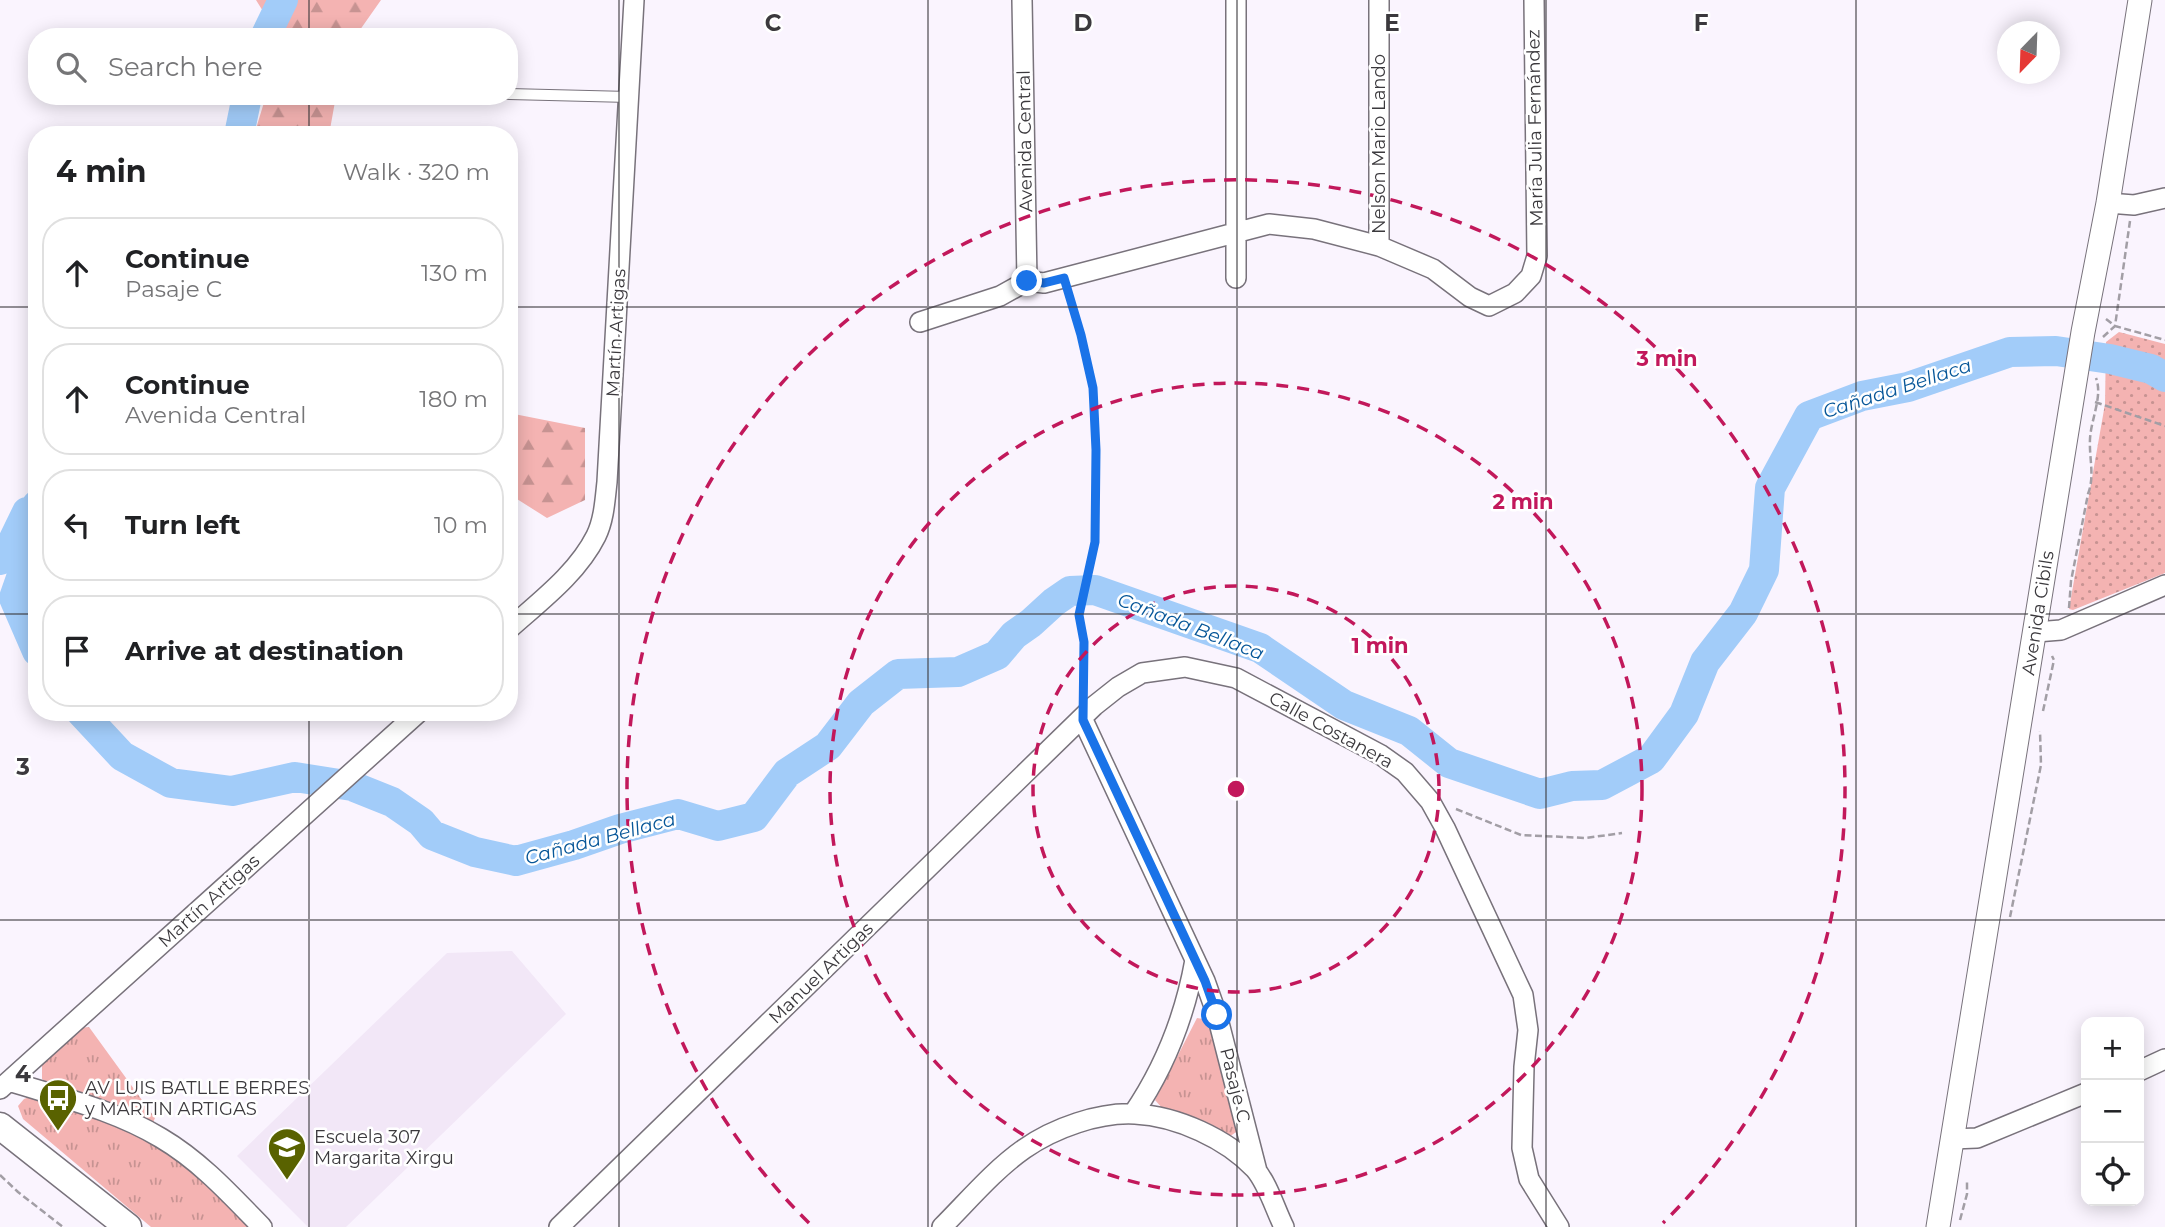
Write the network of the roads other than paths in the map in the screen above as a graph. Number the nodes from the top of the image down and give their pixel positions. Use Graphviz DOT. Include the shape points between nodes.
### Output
graph roads {
  1 [pos="634,0"];
  2 [pos="1022,0"];
  3 [pos="1236,0"];
  4 [pos="1379,0"];
  5 [pos="1534,0"];
  6 [pos="2140,0"];
  7 [pos="518,94"];
  8 [pos="629,97"];
  9 [pos="2165,198"];
  10 [pos="2108,203"];
  11 [pos="1238,230"];
  12 [pos="1379,246"];
  13 [pos="1236,278"];
  14 [pos="1027,281"];
  15 [pos="920,322"];
  16 [pos="2165,585"];
  17 [pos="518,621"];
  18 [pos="2036,632"];
  19 [pos="1083,720"];
  20 [pos="409,721"];
  21 [pos="1195,961"];
  22 [pos="2165,1059"];
  23 [pos="2144,1068"];
  24 [pos="4,1085"];
  25 [pos="2081,1095"];
  26 [pos="1133,1114"];
  27 [pos="0,1126"];
  28 [pos="1952,1139"];
  29 [pos="1257,1171"];
  30 [pos="128,1227"];
  31 [pos="262,1227"];
  32 [pos="559,1227"];
  33 [pos="942,1227"];
  34 [pos="1284,1227"];
  35 [pos="1559,1227"];
  36 [pos="1938,1227"];
  1 -- 8 [label="street, Martín Artigas"];
  2 -- 14 [label="street, Avenida Central"];
  3 -- 11 [label="street"];
  4 -- 12 [label="street, Nelson Mario Lando"];
  5 -- 12 [label="street, María Julia Fernández" via="1537,256 1531,276 1515,293 1489,306 1470,298 1433,269"];
  6 -- 10 [label="street, Avenida Cibils"];
  7 -- 8 [label="lane"];
  8 -- 17 [label="street, Martín Artigas" via="602,518 596,537 563,580"];
  9 -- 10 [label="street" via="2134,205"];
  10 -- 18 [label="street, Avenida Cibils" via="2088,309 2085,400"];
  11 -- 12 [label="street" via="1269,223"];
  11 -- 13 [label="street"];
  11 -- 14 [label="street" via="1044,283"];
  14 -- 15 [label="street" via="1000,296"];
  16 -- 18 [label="street" via="2061,630"];
  18 -- 28 [label="street, Avenida Cibils"];
  19 -- 21 [label="street, Pasaje C"];
  19 -- 32 [label="street, Manuel Artigas" via="1049,748"];
  19 -- 35 [label="street, Calle Costanera" via="1094,706 1142,673 1185,667 1236,678 1405,772 1445,828 1523,995 1528,1030 1522,1149 1529,1179"];
  20 -- 24 [label="street, Martín Artigas"];
  21 -- 26 [label="street" via="1175,1035"];
  21 -- 29 [label="street, Pasaje C" via="1217,1015"];
  22 -- 23 [label="street"];
  24 -- 31 [label="street" via="88,1107 159,1137 215,1178"];
  25 -- 28 [label="street" via="1977,1138"];
  26 -- 29 [label="street" via="1195,1130"];
  26 -- 33 [label="street" via="1101,1118 1049,1134 1022,1150"];
  27 -- 30 [label="main road"];
  28 -- 36 [label="street, Avenida Cibils"];
  29 -- 34 [label="street"];
}
